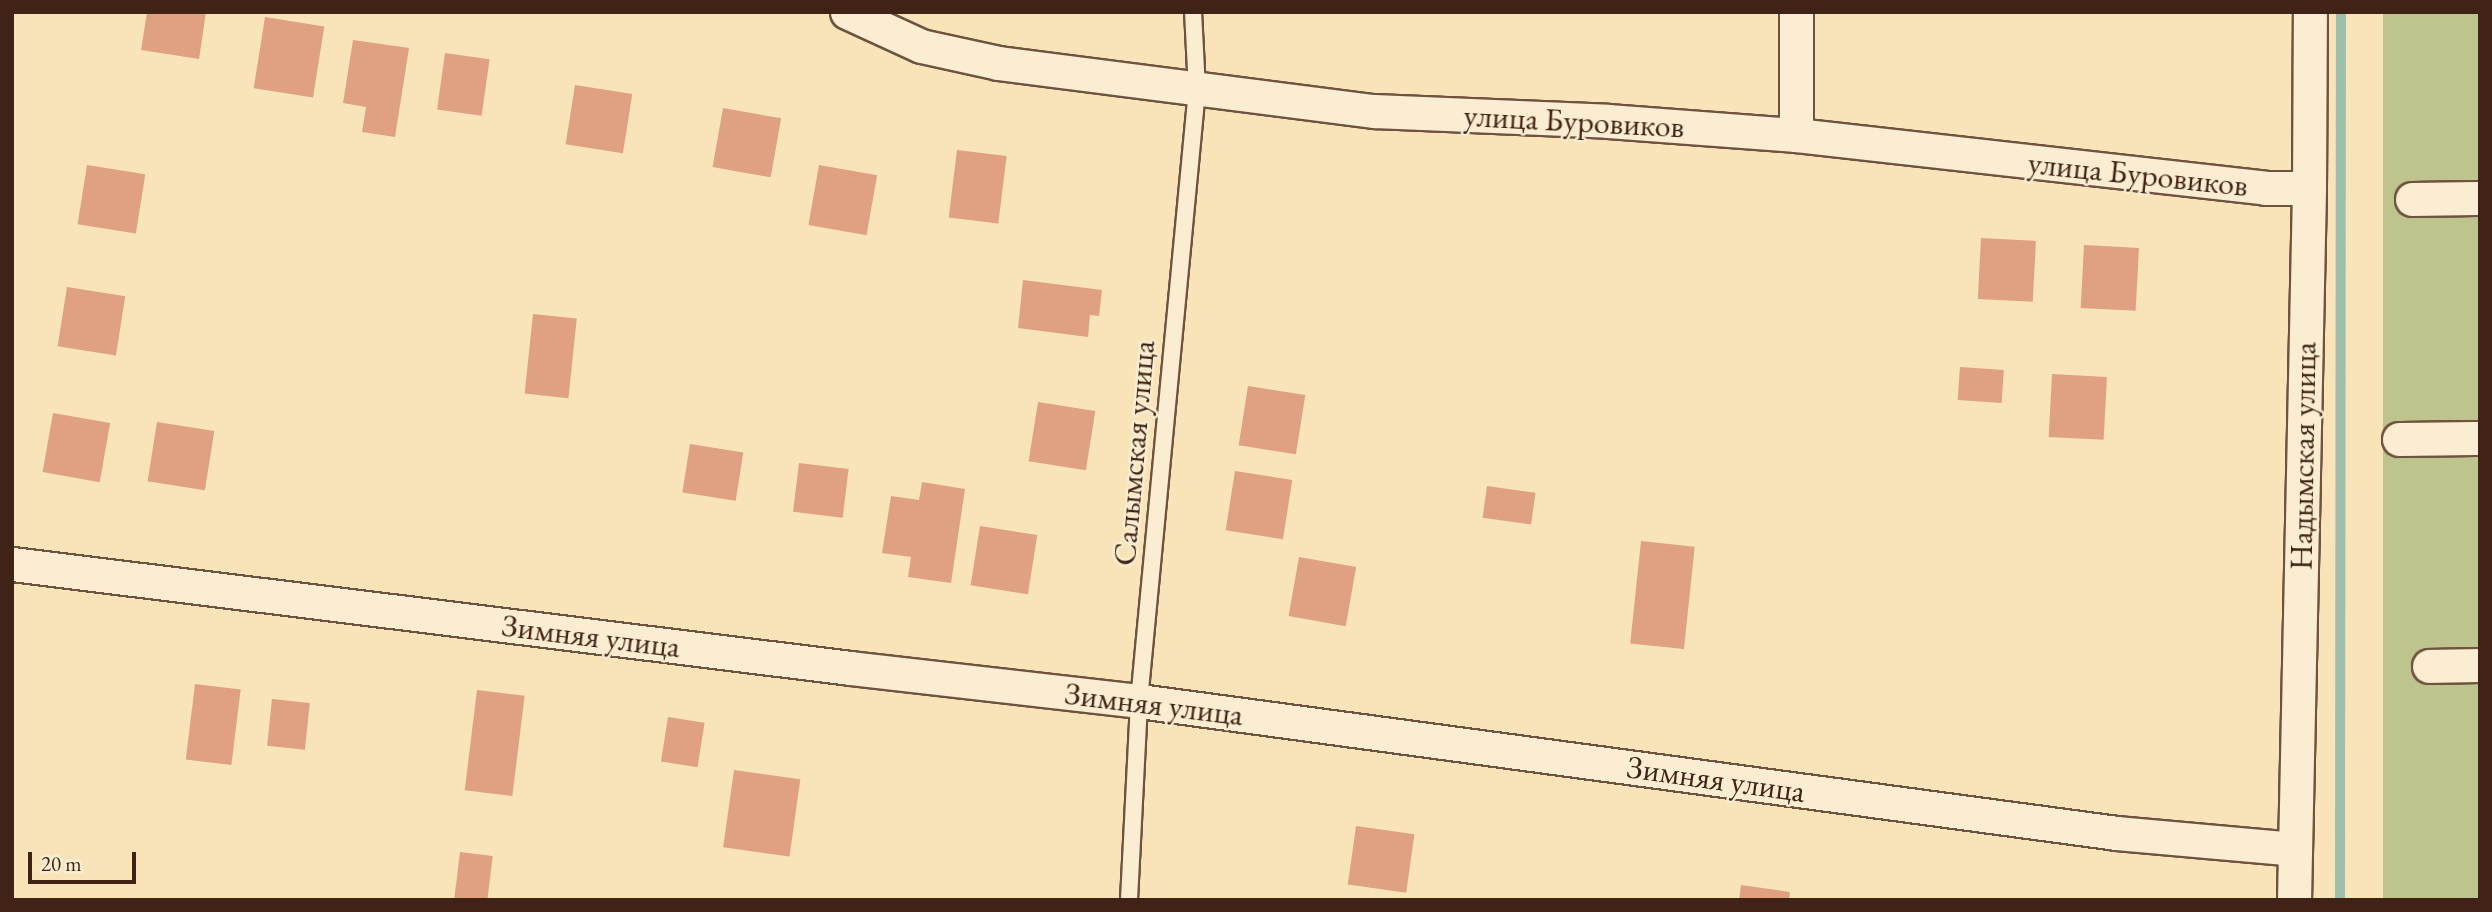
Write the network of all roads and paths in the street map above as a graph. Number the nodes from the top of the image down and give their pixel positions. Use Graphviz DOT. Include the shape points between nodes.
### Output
graph roads {
  1 [pos="847,12"];
  2 [pos="1194,12"];
  3 [pos="1796,12"];
  4 [pos="2310,12"];
  5 [pos="1197,90"];
  6 [pos="1796,135"];
  7 [pos="2309,188"];
  8 [pos="2480,198"];
  9 [pos="2412,199"];
  10 [pos="2480,438"];
  11 [pos="2399,439"];
  12 [pos="12,564"];
  13 [pos="2480,665"];
  14 [pos="2429,666"];
  15 [pos="1139,701"];
  16 [pos="2294,849"];
  17 [pos="1129,900"];
  18 [pos="2294,900"];
  1 -- 5 [label="street, улица Буровиков" via="921,46 998,62"];
  2 -- 5 [label="lane, Салымская улица"];
  3 -- 6 [label="street"];
  4 -- 7 [label="street, Надымская улица"];
  5 -- 6 [label="street, улица Буровиков" via="1374,111"];
  5 -- 15 [label="lane, Салымская улица"];
  6 -- 7 [label="street, улица Буровиков" via="2265,188"];
  7 -- 16 [label="street, Надымская улица"];
  8 -- 9 [label="street"];
  10 -- 11 [label="street"];
  12 -- 15 [label="street, Зимняя улица"];
  13 -- 14 [label="street"];
  15 -- 16 [label="street, Зимняя улица" via="2102,831"];
  15 -- 17 [label="lane, Салымская улица"];
  16 -- 18 [label="street, Надымская улица"];
}
